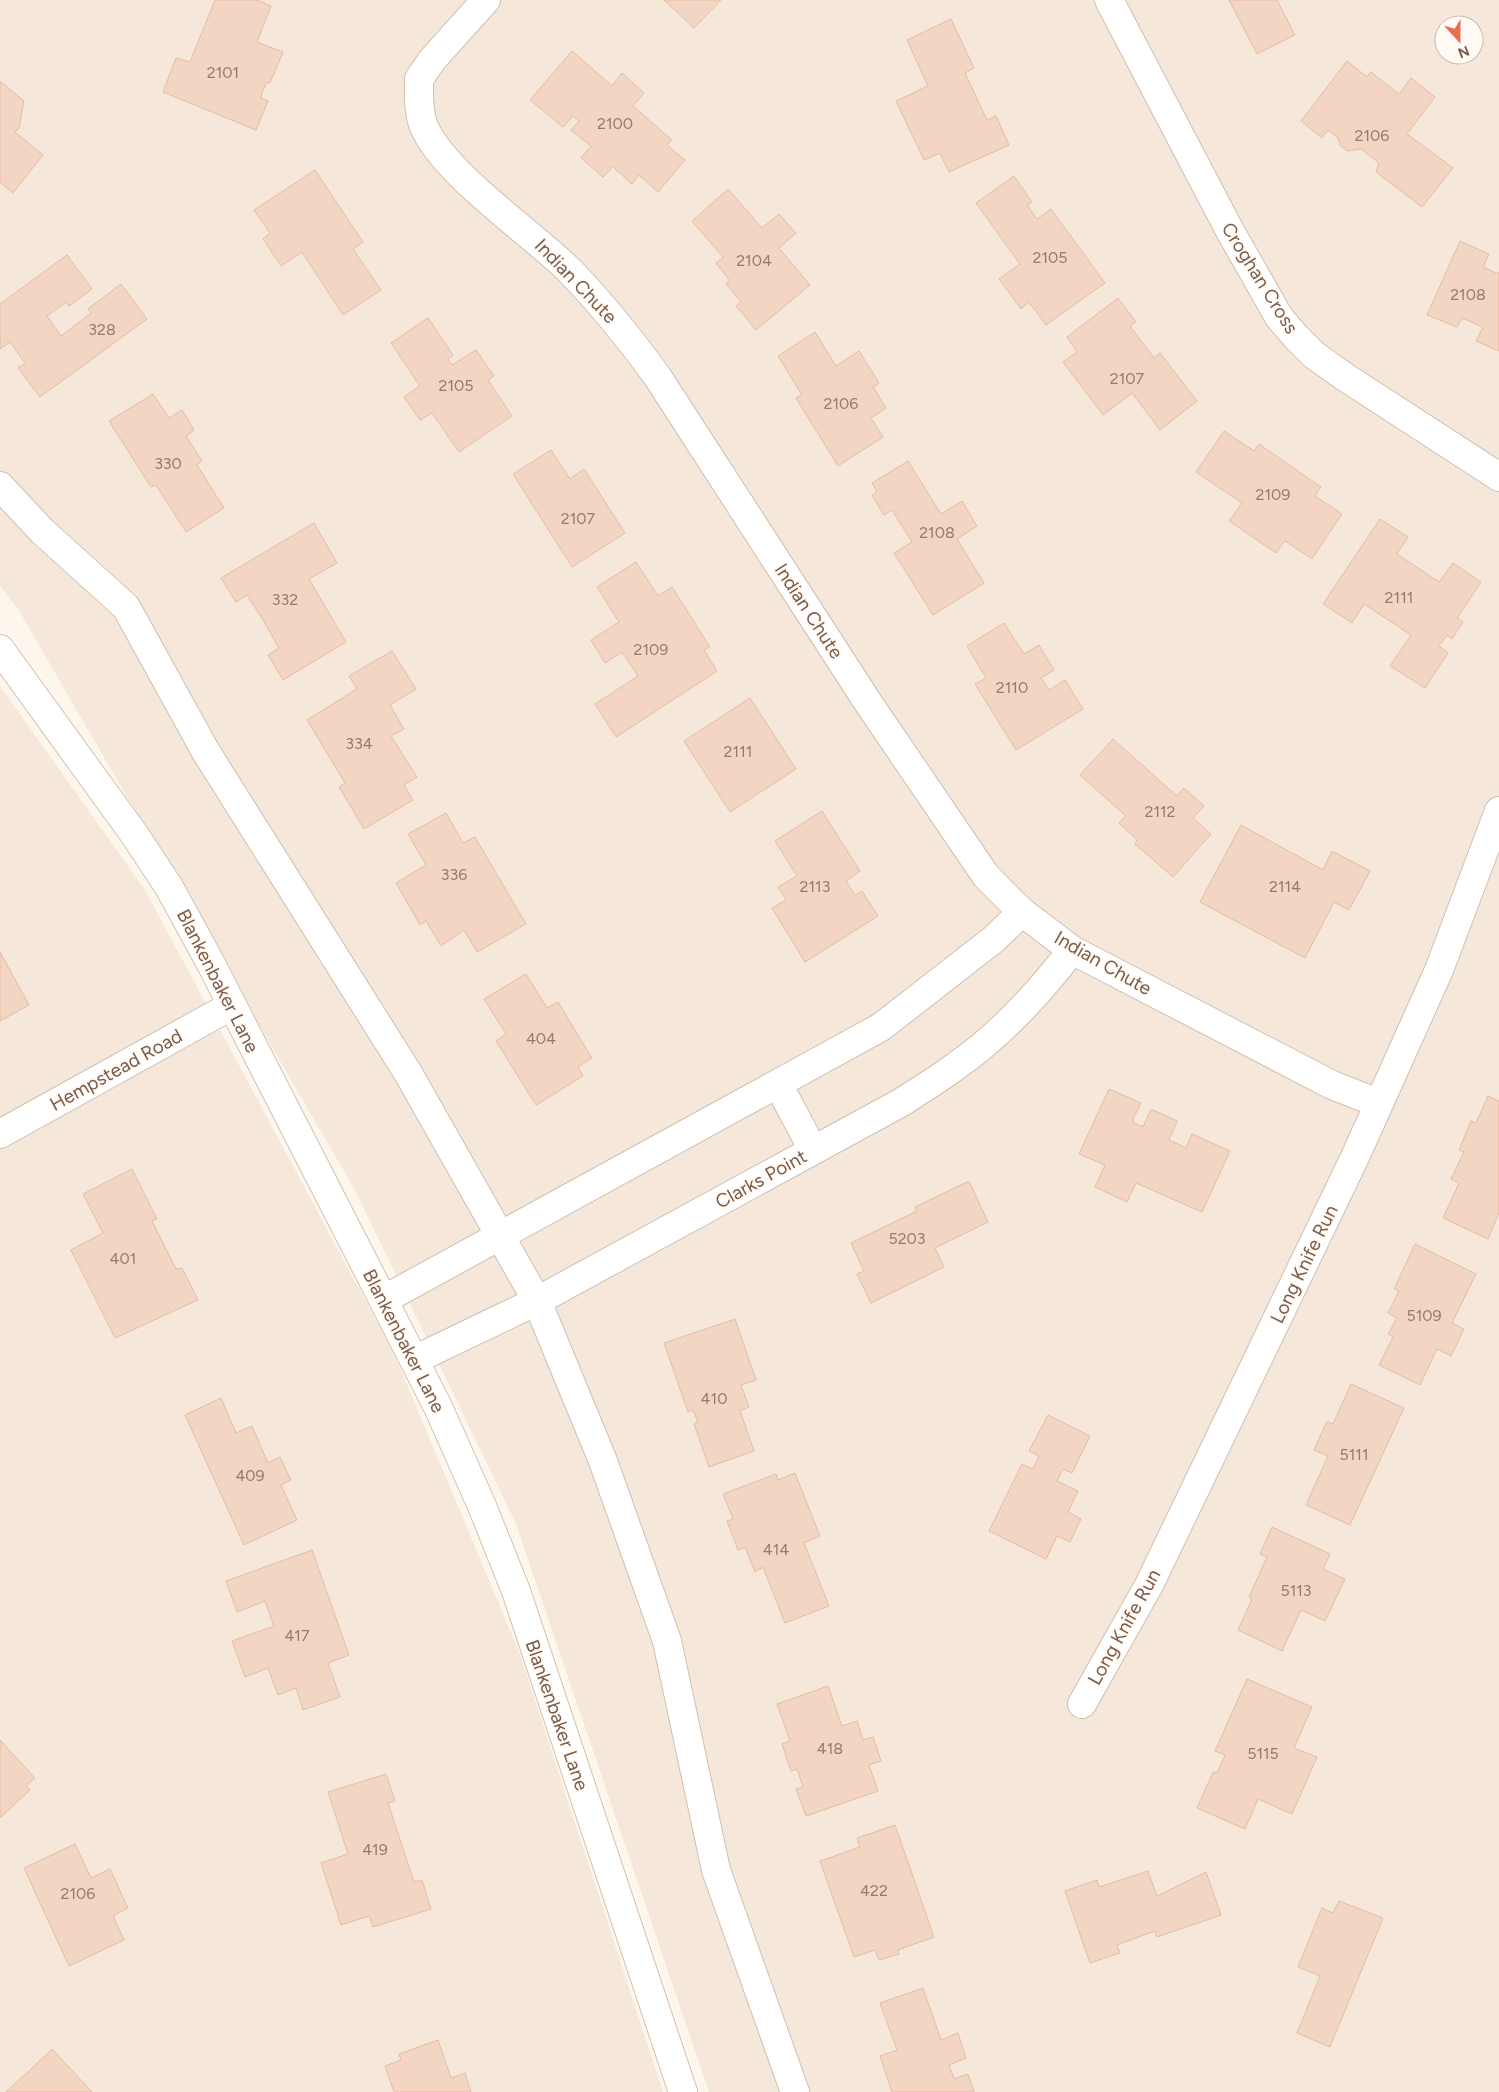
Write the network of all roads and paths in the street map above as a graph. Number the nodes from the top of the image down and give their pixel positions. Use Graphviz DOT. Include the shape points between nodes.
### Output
graph roads {
  1 [pos="486,0"];
  2 [pos="1109,0"];
  3 [pos="1499,476"];
  4 [pos="0,486"];
  5 [pos="0,649"];
  6 [pos="1499,811"];
  7 [pos="1022,912"];
  8 [pos="1072,950"];
  9 [pos="231,1006"];
  10 [pos="778,1084"];
  11 [pos="1378,1103"];
  12 [pos="0,1134"];
  13 [pos="814,1150"];
  14 [pos="500,1236"];
  15 [pos="383,1300"];
  16 [pos="537,1301"];
  17 [pos="414,1360"];
  18 [pos="1082,1704"];
  19 [pos="684,2092"];
  20 [pos="795,2092"];
  1 -- 7 [label="street, Indian Chute" via="419,79 423,124 442,154 466,180 557,259 622,328 657,376 867,701 986,876"];
  2 -- 3 [label="street, Croghan Cross" via="1230,231 1280,317 1296,337 1314,355 1345,377"];
  4 -- 14 [label="street" via="42,531 126,607 206,752 408,1073"];
  5 -- 9 [label="street, Blankenbaker Lane" via="169,887"];
  6 -- 11 [label="street, Long Knife Run" via="1439,970"];
  7 -- 8 [label="street, Indian Chute"];
  7 -- 10 [label="street" via="994,939 881,1028"];
  8 -- 11 [label="street, Indian Chute" via="1332,1085"];
  8 -- 13 [label="street, Clarks Point" via="1019,1013 958,1065 902,1102"];
  9 -- 12 [label="street, Hempstead Road"];
  9 -- 15 [label="street, Blankenbaker Lane"];
  10 -- 13 [label="street"];
  10 -- 14 [label="street"];
  11 -- 18 [label="street, Long Knife Run" via="1149,1585"];
  13 -- 16 [label="street, Clarks Point"];
  14 -- 15 [label="street"];
  14 -- 16 [label="street"];
  15 -- 17 [label="street, Blankenbaker Lane"];
  16 -- 17 [label="street, Clarks Point"];
  16 -- 20 [label="street" via="603,1461 667,1641 716,1870"];
  17 -- 19 [label="street, Blankenbaker Lane" via="476,1492 516,1592"];
}
